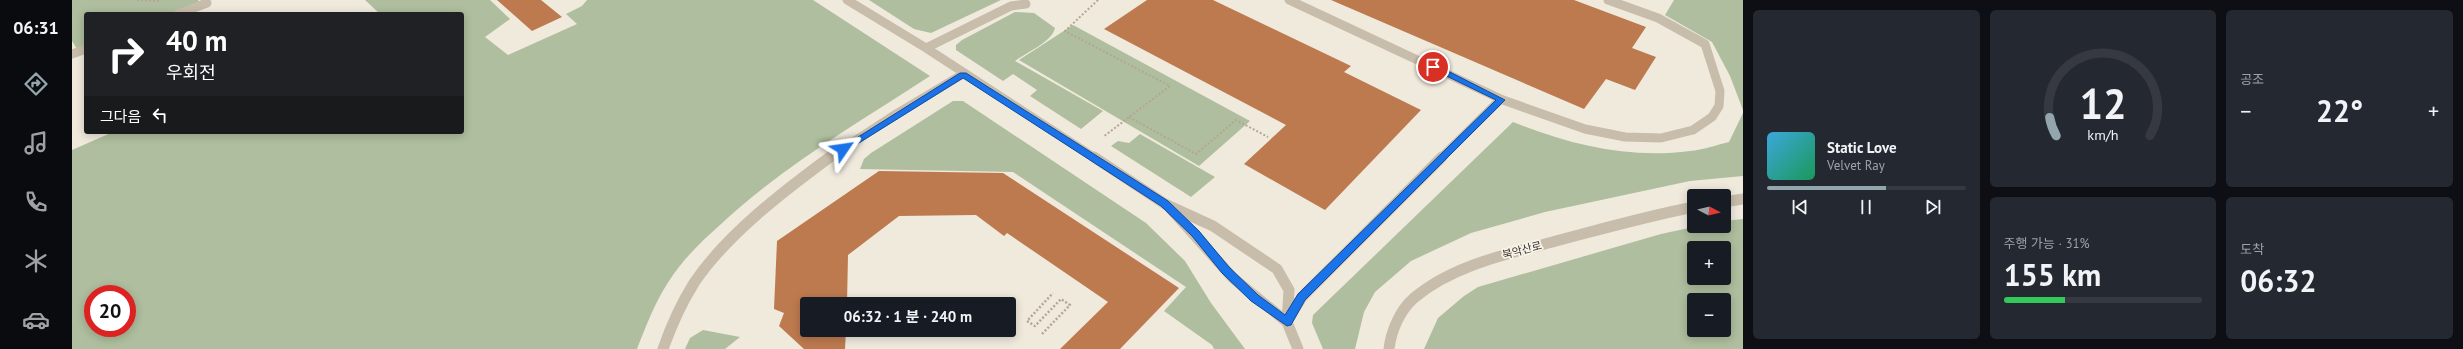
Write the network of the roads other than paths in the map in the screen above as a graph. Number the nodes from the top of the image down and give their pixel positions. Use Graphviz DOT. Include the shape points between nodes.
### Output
graph roads {
  1 [pos="205,0"];
  2 [pos="847,0"];
  3 [pos="1289,0"];
  4 [pos="1608,0"];
  5 [pos="1026,4"];
  6 [pos="183,12"];
  7 [pos="926,48"];
  8 [pos="84,50"];
  9 [pos="72,54"];
  10 [pos="963,74"];
  11 [pos="1501,100"];
  12 [pos="1743,200"];
  13 [pos="1731,201"];
  14 [pos="1165,204"];
  15 [pos="1687,208"];
  16 [pos="1287,322"];
  17 [pos="663,349"];
  18 [pos="1298,349"];
  19 [pos="1389,349"];
  1 -- 6 [label="street" via="207,3"];
  2 -- 7 [label="street"];
  3 -- 11 [label="street"];
  4 -- 11 [label="street" via="1658,18 1705,44 1717,75 1719,105 1713,117 1701,127 1680,135 1649,139 1627,137 1574,125"];
  5 -- 7 [label="street" via="1011,6"];
  7 -- 10 [label="street"];
  8 -- 9 [label="street"];
  10 -- 14 [label="street"];
  10 -- 17 [label="street" via="830,157 763,210 710,262 674,319"];
  11 -- 16 [label="street" via="1302,297"];
  12 -- 13 [label="street"];
  14 -- 16 [label="street" via="1195,234 1225,270 1254,298"];
  14 -- 16 [label="street" via="1213,226 1277,269 1289,290"];
  15 -- 19 [label="street, 북악산로" via="1639,218 1494,257 1443,280 1412,299 1397,325"];
  16 -- 18 [label="street"];
}
